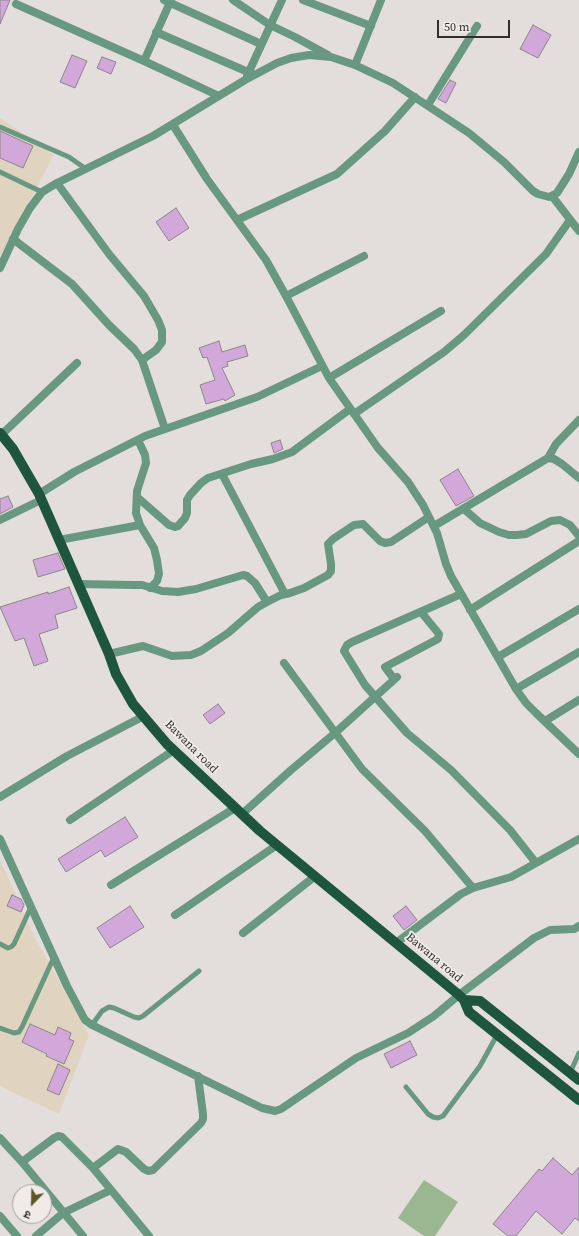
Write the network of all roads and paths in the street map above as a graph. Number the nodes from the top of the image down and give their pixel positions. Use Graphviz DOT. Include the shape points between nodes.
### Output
graph roads {
  1 [pos="233,0"];
  2 [pos="282,0"];
  3 [pos="303,0"];
  4 [pos="381,0"];
  5 [pos="168,1"];
  6 [pos="16,4"];
  7 [pos="270,25"];
  8 [pos="371,26"];
  9 [pos="477,26"];
  10 [pos="156,32"];
  11 [pos="261,44"];
  12 [pos="331,57"];
  13 [pos="144,61"];
  14 [pos="356,64"];
  15 [pos="247,76"];
  16 [pos="219,96"];
  17 [pos="416,97"];
  18 [pos="428,105"];
  19 [pos="173,125"];
  20 [pos="0,127"];
  21 [pos="579,152"];
  22 [pos="86,169"];
  23 [pos="0,172"];
  24 [pos="57,183"];
  25 [pos="42,192"];
  26 [pos="552,196"];
  27 [pos="237,220"];
  28 [pos="570,220"];
  29 [pos="579,231"];
  30 [pos="13,240"];
  31 [pos="364,256"];
  32 [pos="0,268"];
  33 [pos="286,296"];
  34 [pos="441,311"];
  35 [pos="142,360"];
  36 [pos="77,363"];
  37 [pos="322,366"];
  38 [pos="329,378"];
  39 [pos="352,412"];
  40 [pos="579,420"];
  41 [pos="165,428"];
  42 [pos="1,434"];
  43 [pos="138,440"];
  44 [pos="548,458"];
  45 [pos="222,474"];
  46 [pos="579,478"];
  47 [pos="40,497"];
  48 [pos="137,497"];
  49 [pos="464,509"];
  50 [pos="429,517"];
  51 [pos="0,520"];
  52 [pos="140,525"];
  53 [pos="434,526"];
  54 [pos="579,536"];
  55 [pos="59,540"];
  56 [pos="579,541"];
  57 [pos="78,584"];
  58 [pos="150,588"];
  59 [pos="285,594"];
  60 [pos="461,594"];
  61 [pos="267,602"];
  62 [pos="579,609"];
  63 [pos="470,610"];
  64 [pos="421,612"];
  65 [pos="579,652"];
  66 [pos="109,654"];
  67 [pos="498,657"];
  68 [pos="284,663"];
  69 [pos="516,689"];
  70 [pos="375,697"];
  71 [pos="579,700"];
  72 [pos="144,716"];
  73 [pos="545,721"];
  74 [pos="335,733"];
  75 [pos="174,750"];
  76 [pos="579,754"];
  77 [pos="0,797"];
  78 [pos="239,811"];
  79 [pos="70,820"];
  80 [pos="0,839"];
  81 [pos="579,840"];
  82 [pos="277,845"];
  83 [pos="536,863"];
  84 [pos="314,877"];
  85 [pos="111,885"];
  86 [pos="473,888"];
  87 [pos="31,907"];
  88 [pos="174,914"];
  89 [pos="579,926"];
  90 [pos="243,932"];
  91 [pos="396,943"];
  92 [pos="0,944"];
  93 [pos="54,957"];
  94 [pos="199,971"];
  95 [pos="462,997"];
  96 [pos="92,1025"];
  97 [pos="0,1028"];
  98 [pos="497,1035"];
  99 [pos="579,1053"];
  100 [pos="570,1073"];
  101 [pos="198,1076"];
  102 [pos="579,1080"];
  103 [pos="406,1087"];
  104 [pos="579,1100"];
  105 [pos="0,1138"];
  106 [pos="22,1162"];
  107 [pos="92,1168"];
  108 [pos="111,1190"];
  109 [pos="64,1213"];
  110 [pos="0,1216"];
  111 [pos="17,1236"];
  112 [pos="36,1236"];
  113 [pos="83,1236"];
  114 [pos="149,1236"];
  1 -- 7 [label="street"];
  2 -- 7 [label="street"];
  3 -- 8 [label="street"];
  4 -- 8 [label="street"];
  5 -- 10 [label="street"];
  5 -- 11 [label="street"];
  6 -- 13 [label="street"];
  7 -- 11 [label="street"];
  7 -- 12 [label="street"];
  8 -- 14 [label="street"];
  9 -- 18 [label="street"];
  10 -- 13 [label="street"];
  10 -- 15 [label="street"];
  11 -- 15 [label="street"];
  12 -- 14 [label="street"];
  12 -- 15 [label="street" via="309,55 291,58"];
  13 -- 16 [label="street"];
  14 -- 17 [label="street"];
  15 -- 16 [label="street"];
  16 -- 19 [label="street"];
  17 -- 18 [label="street"];
  17 -- 27 [label="street" via="385,132 337,174"];
  18 -- 26 [label="street" via="469,133 504,162 533,191 543,196"];
  19 -- 22 [label="street"];
  19 -- 27 [label="street"];
  20 -- 22 [label="lane" via="69,157"];
  21 -- 26 [label="street" via="563,185"];
  22 -- 24 [label="street"];
  23 -- 25 [label="lane"];
  24 -- 25 [label="street"];
  24 -- 35 [label="street" via="109,254 144,296 158,320 162,330 162,342"];
  25 -- 30 [label="street"];
  26 -- 28 [label="street"];
  27 -- 33 [label="street" via="266,260"];
  28 -- 29 [label="street"];
  28 -- 39 [label="street" via="546,254 464,335 444,352"];
  30 -- 32 [label="street"];
  30 -- 35 [label="street" via="82,293 98,314"];
  31 -- 33 [label="street"];
  33 -- 37 [label="street"];
  34 -- 38 [label="street"];
  35 -- 41 [label="street"];
  36 -- 42 [label="street"];
  37 -- 38 [label="street"];
  37 -- 41 [label="street" via="257,397"];
  38 -- 39 [label="street"];
  39 -- 45 [label="street" via="292,452"];
  39 -- 50 [label="street" via="378,448 408,482"];
  40 -- 44 [label="street" via="556,444"];
  41 -- 43 [label="street"];
  42 -- 47 [label="main road, Bawana road" via="13,449"];
  43 -- 47 [label="street" via="74,472"];
  43 -- 48 [label="street" via="146,463 139,481"];
  44 -- 46 [label="street" via="562,464"];
  44 -- 49 [label="street"];
  45 -- 48 [label="street" via="208,478 190,495 187,500 187,513 178,526 169,525"];
  45 -- 59 [label="street"];
  47 -- 51 [label="street"];
  47 -- 55 [label="main road, Bawana road"];
  48 -- 52 [label="street" via="136,513"];
  49 -- 53 [label="street"];
  49 -- 54 [label="street" via="480,523 509,535 526,534 551,521 560,520 570,525"];
  50 -- 53 [label="street"];
  50 -- 59 [label="street" via="391,542 385,543 363,524 354,525 328,544 331,570 328,575 304,588"];
  52 -- 55 [label="street"];
  52 -- 58 [label="street" via="154,548 157,560 159,574 157,581"];
  53 -- 60 [label="street" via="446,564"];
  55 -- 57 [label="main road, Bawana road"];
  56 -- 63 [label="street"];
  57 -- 58 [label="street" via="104,583"];
  57 -- 66 [label="main road, Bawana road"];
  58 -- 61 [label="street" via="178,592 247,576 255,583"];
  59 -- 61 [label="street"];
  60 -- 63 [label="street"];
  60 -- 64 [label="street"];
  61 -- 66 [label="street" via="228,633 191,655 172,656 143,646"];
  62 -- 67 [label="street"];
  63 -- 67 [label="street"];
  64 -- 70 [label="street" via="439,634 438,639 385,667 396,678"];
  64 -- 70 [label="street" via="352,642 344,649 345,655"];
  65 -- 69 [label="street"];
  66 -- 72 [label="main road, Bawana road" via="116,674"];
  67 -- 69 [label="street"];
  68 -- 74 [label="street"];
  69 -- 73 [label="street"];
  70 -- 74 [label="street"];
  70 -- 83 [label="street" via="407,733 451,770 510,830"];
  71 -- 73 [label="street"];
  72 -- 75 [label="main road, Bawana road"];
  72 -- 77 [label="street" via="67,756"];
  73 -- 76 [label="street"];
  74 -- 78 [label="street"];
  74 -- 86 [label="street" via="367,775 425,831"];
  75 -- 78 [label="main road, Bawana road"];
  75 -- 79 [label="street"];
  78 -- 82 [label="main road, Bawana road"];
  78 -- 85 [label="street"];
  80 -- 87 [label="street"];
  81 -- 83 [label="street"];
  82 -- 84 [label="main road, Bawana road"];
  82 -- 88 [label="street"];
  83 -- 86 [label="street" via="511,877"];
  84 -- 90 [label="street"];
  84 -- 91 [label="main road, Bawana road"];
  86 -- 91 [label="street" via="461,894"];
  87 -- 92 [label="lane" via="14,944 8,948"];
  87 -- 93 [label="street"];
  89 -- 95 [label="street" via="574,929 550,930 538,936"];
  91 -- 95 [label="main road, Bawana road"];
  93 -- 96 [label="street" via="85,1020"];
  93 -- 97 [label="lane" via="19,1032 14,1033"];
  94 -- 96 [label="lane" via="143,1016 134,1017 109,1007 102,1011"];
  95 -- 98 [label="main road, Bawana road" via="469,1012"];
  95 -- 100 [label="main road, Bawana road" via="480,1001"];
  95 -- 101 [label="street" via="408,1033 356,1058 275,1111 262,1108"];
  96 -- 101 [label="street"];
  98 -- 103 [label="lane" via="480,1066 443,1116 438,1118 428,1114"];
  98 -- 104 [label="main road, Bawana road"];
  99 -- 100 [label="lane"];
  100 -- 102 [label="main road, Bawana road"];
  101 -- 107 [label="street" via="203,1119 153,1170 144,1169 126,1152 118,1149"];
  105 -- 106 [label="street"];
  106 -- 107 [label="street" via="58,1136 66,1139"];
  106 -- 109 [label="street"];
  107 -- 108 [label="street"];
  108 -- 109 [label="street"];
  108 -- 114 [label="street"];
  109 -- 112 [label="street"];
  109 -- 113 [label="street"];
  110 -- 111 [label="street"];
}
